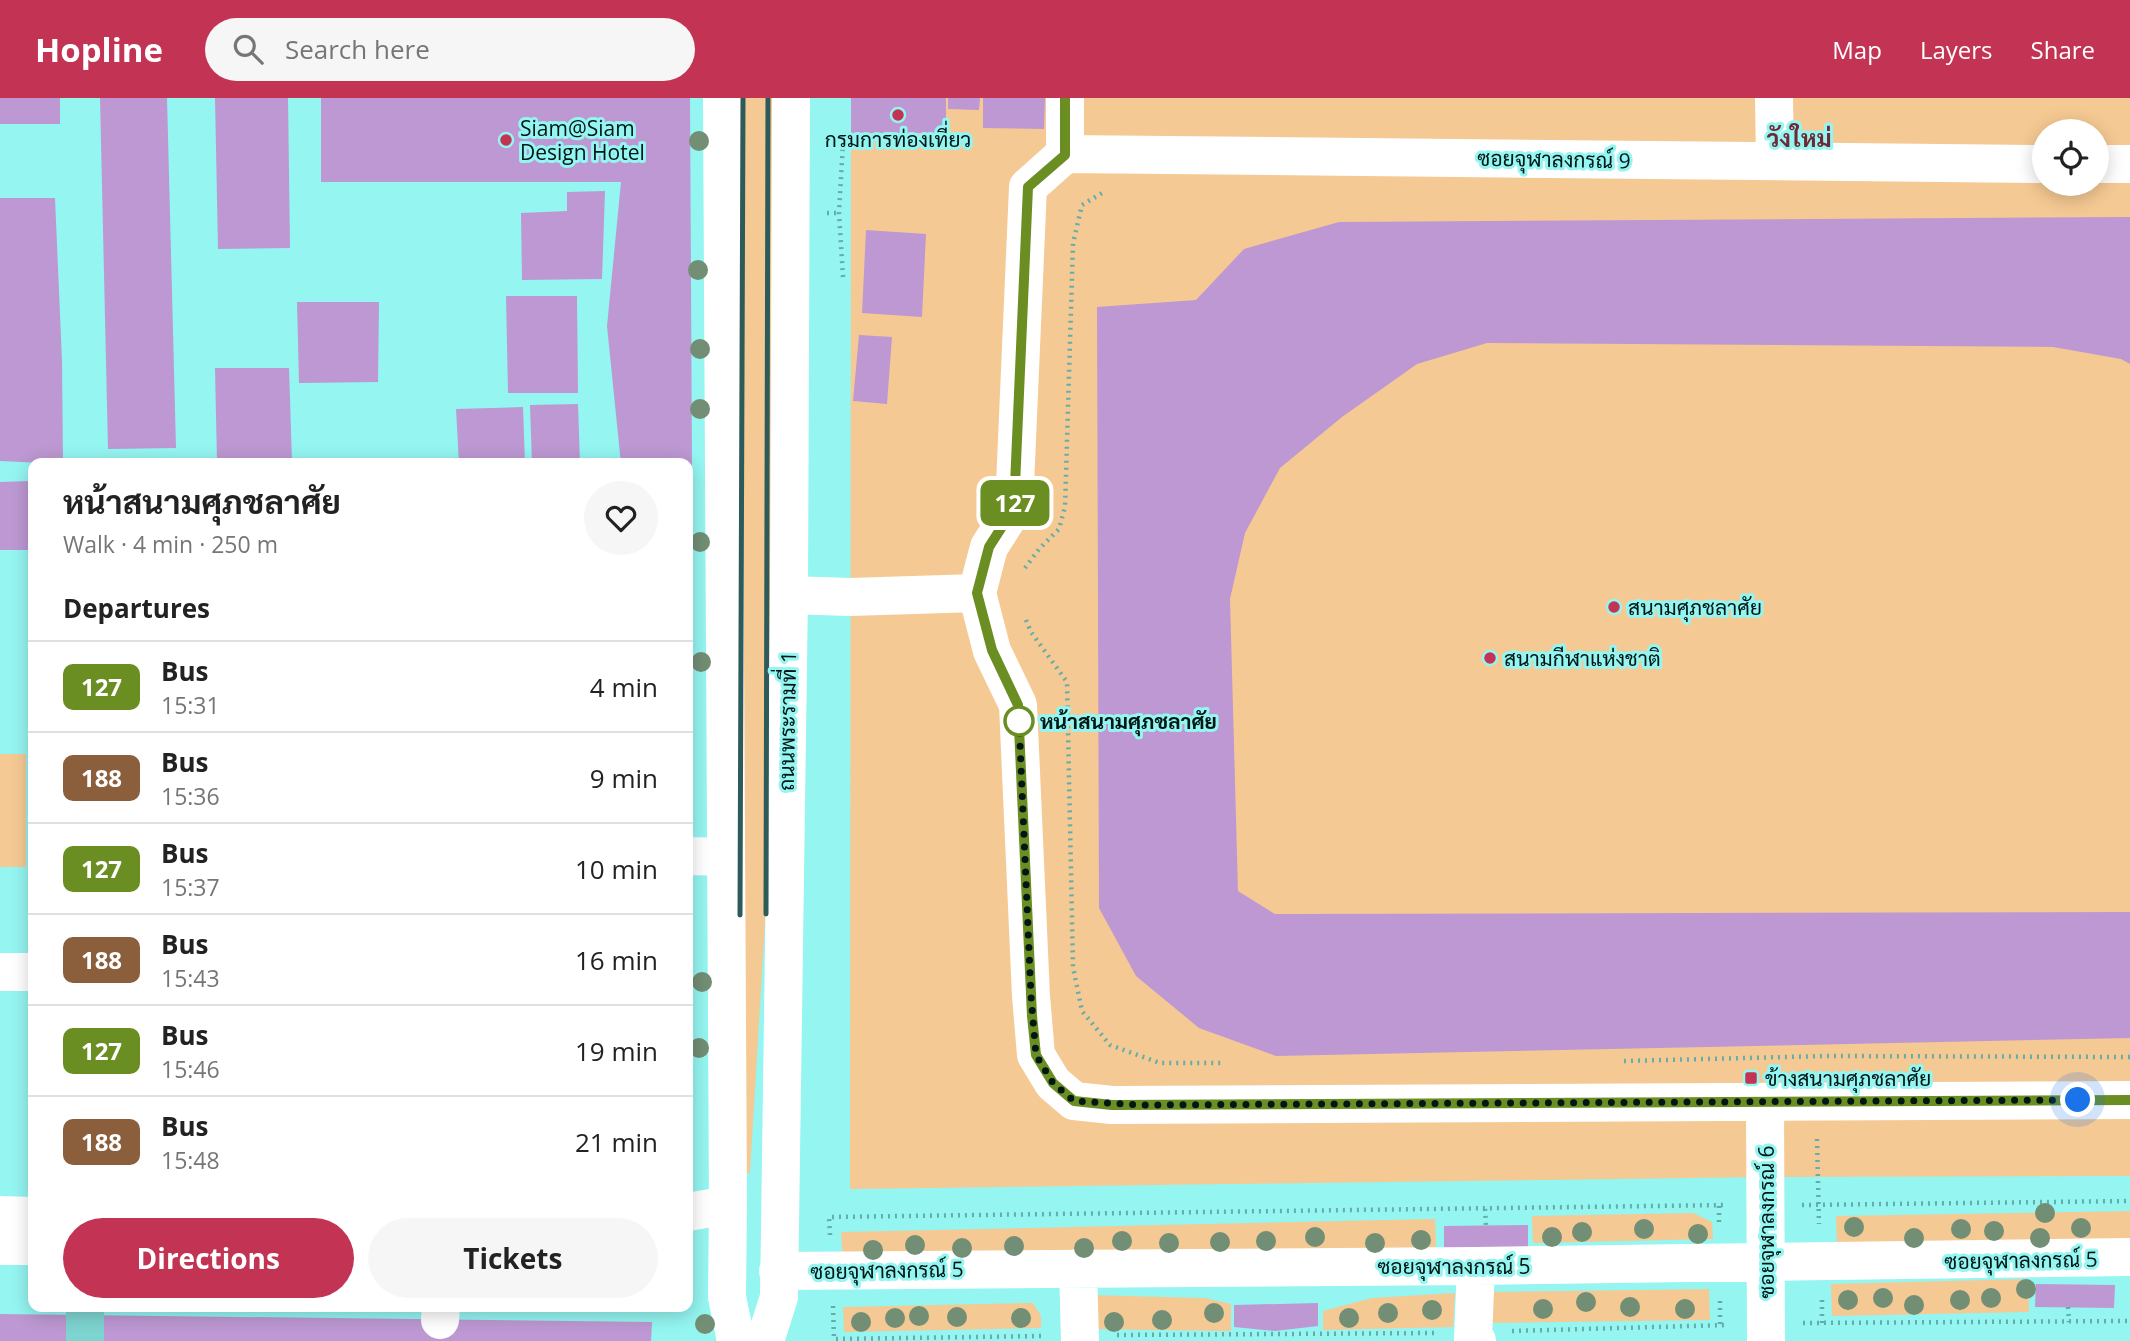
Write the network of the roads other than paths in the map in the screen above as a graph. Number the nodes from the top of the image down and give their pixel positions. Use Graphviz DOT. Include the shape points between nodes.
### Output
graph roads {
  1 [pos="722,98"];
  2 [pos="791,98"];
  3 [pos="1065,98"];
  4 [pos="1774,98"];
  5 [pos="1065,155"];
  6 [pos="1775,161"];
  7 [pos="2032,164"];
  8 [pos="2109,164"];
  9 [pos="2130,164"];
  10 [pos="977,593"];
  11 [pos="789,595"];
  12 [pos="706,856"];
  13 [pos="0,972"];
  14 [pos="28,972"];
  15 [pos="2130,1100"];
  16 [pos="1765,1103"];
  17 [pos="779,1189"];
  18 [pos="728,1197"];
  19 [pos="693,1210"];
  20 [pos="0,1216"];
  21 [pos="28,1216"];
  22 [pos="0,1246"];
  23 [pos="28,1246"];
  24 [pos="2130,1257"];
  25 [pos="1766,1262"];
  26 [pos="1476,1266"];
  27 [pos="1079,1268"];
  28 [pos="778,1271"];
  29 [pos="1475,1336"];
  30 [pos="1080,1338"];
  31 [pos="736,1341"];
  32 [pos="765,1341"];
  33 [pos="1766,1341"];
  1 -- 12 [label="street"];
  2 -- 11 [label="street, ถนนพระรามที่ 1"];
  3 -- 5 [label="street"];
  4 -- 6 [label="street"];
  5 -- 6 [label="street, ซอยจุฬาลงกรณ์ 9"];
  5 -- 10 [label="street" via="1028,187 1014,508 989,547"];
  6 -- 7 [label="street, ซอยจุฬาลงกรณ์ 9"];
  8 -- 9 [label="street"];
  10 -- 11 [label="street"];
  10 -- 16 [label="street" via="992,650 1018,705 1036,1055 1053,1083 1074,1101 1112,1105"];
  11 -- 17 [label="street, ถนนพระรามที่ 1"];
  12 -- 18 [label="street"];
  13 -- 14 [label="street"];
  15 -- 16 [label="street"];
  16 -- 25 [label="street, ซอยจุฬาลงกรณ์ 6"];
  17 -- 18 [label="street"];
  17 -- 28 [label="street, ถนนพระรามที่ 1"];
  18 -- 19 [label="street"];
  18 -- 31 [label="street" via="727,1297"];
  20 -- 21 [label="street"];
  22 -- 23 [label="street"];
  24 -- 25 [label="street, ซอยจุฬาลงกรณ์ 5"];
  25 -- 26 [label="street, ซอยจุฬาลงกรณ์ 5"];
  25 -- 33 [label="street, ซอยจุฬาลงกรณ์ 6"];
  26 -- 27 [label="street, ซอยจุฬาลงกรณ์ 5"];
  26 -- 29 [label="street"];
  27 -- 28 [label="street, ซอยจุฬาลงกรณ์ 5"];
  27 -- 30 [label="street"];
  28 -- 32 [label="street, ถนนพระรามที่ 1" via="779,1297"];
}
